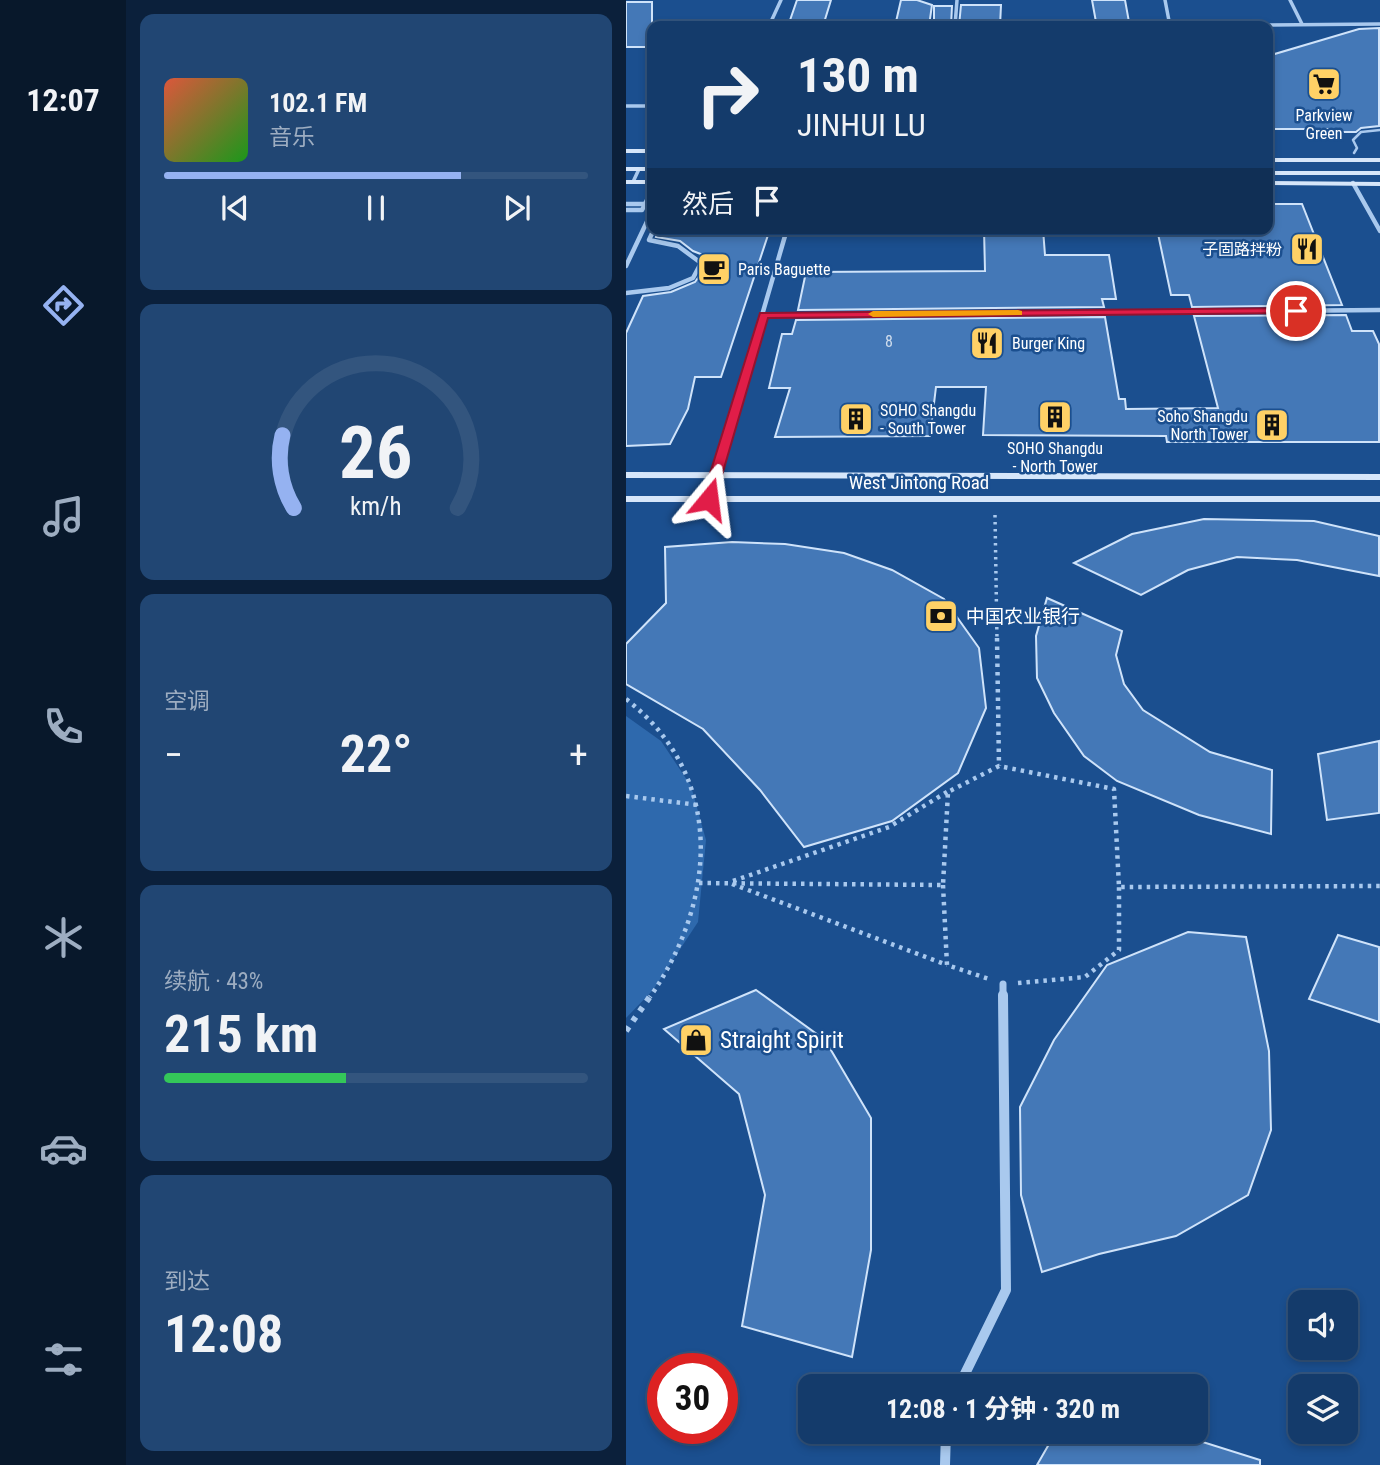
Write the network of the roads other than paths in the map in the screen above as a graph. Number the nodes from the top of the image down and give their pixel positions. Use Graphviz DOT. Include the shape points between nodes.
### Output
graph roads {
  1 [pos="781,0"];
  2 [pos="957,0"];
  3 [pos="1165,0"];
  4 [pos="1290,0"];
  5 [pos="772,21"];
  6 [pos="955,21"];
  7 [pos="1167,21"];
  8 [pos="1273,24"];
  9 [pos="1302,24"];
  10 [pos="1380,24"];
  11 [pos="626,106"];
  12 [pos="647,106"];
  13 [pos="1380,130"];
  14 [pos="626,151"];
  15 [pos="647,152"];
  16 [pos="1273,152"];
  17 [pos="1354,153"];
  18 [pos="1380,153"];
  19 [pos="626,158"];
  20 [pos="647,158"];
  21 [pos="1273,160"];
  22 [pos="1380,160"];
  23 [pos="626,169"];
  24 [pos="639,169"];
  25 [pos="647,169"];
  26 [pos="1273,173"];
  27 [pos="1380,173"];
  28 [pos="630,182"];
  29 [pos="1273,183"];
  30 [pos="1353,184"];
  31 [pos="1380,184"];
  32 [pos="647,200"];
  33 [pos="626,204"];
  34 [pos="645,204"];
  35 [pos="626,210"];
  36 [pos="647,222"];
  37 [pos="1380,231"];
  38 [pos="651,235"];
  39 [pos="785,235"];
  40 [pos="626,266"];
  41 [pos="626,293"];
  42 [pos="1380,310"];
  43 [pos="764,315"];
  44 [pos="626,475"];
  45 [pos="716,475"];
  46 [pos="1380,477"];
  47 [pos="626,499"];
  48 [pos="709,499"];
  49 [pos="1380,499"];
  50 [pos="1003,984"];
  51 [pos="965,1374"];
  52 [pos="945,1444"];
  53 [pos="944,1465"];
  1 -- 5 [label="street"];
  2 -- 6 [label="street"];
  3 -- 7 [label="street"];
  4 -- 9 [label="street"];
  8 -- 9 [label="street"];
  9 -- 10 [label="street"];
  11 -- 12 [label="street"];
  13 -- 17 [label="lane" via="1358,134 1353,140"];
  14 -- 15 [label="main road"];
  16 -- 17 [label="main road"];
  17 -- 18 [label="main road"];
  19 -- 20 [label="main road"];
  21 -- 22 [label="main road"];
  23 -- 24 [label="main road"];
  24 -- 25 [label="main road"];
  24 -- 28 [label="lane"];
  26 -- 27 [label="main road"];
  29 -- 30 [label="main road"];
  30 -- 31 [label="main road"];
  30 -- 37 [label="street"];
  32 -- 34 [label="street"];
  33 -- 34 [label="street"];
  34 -- 35 [label="street" via="642,210"];
  36 -- 40 [label="street"];
  38 -- 41 [label="street" via="649,240 689,250 701,263 693,278 669,288"];
  39 -- 43 [label="street"];
  42 -- 43 [label="street"];
  43 -- 45 [label="street"];
  44 -- 45 [label="main road, West Jintong Road"];
  45 -- 46 [label="main road, West Jintong Road"];
  45 -- 48 [label="street"];
  47 -- 48 [label="main road, West Jintong Road"];
  48 -- 49 [label="main road, West Jintong Road"];
  50 -- 51 [label="street" via="1006,1290"];
  52 -- 53 [label="street"];
}
